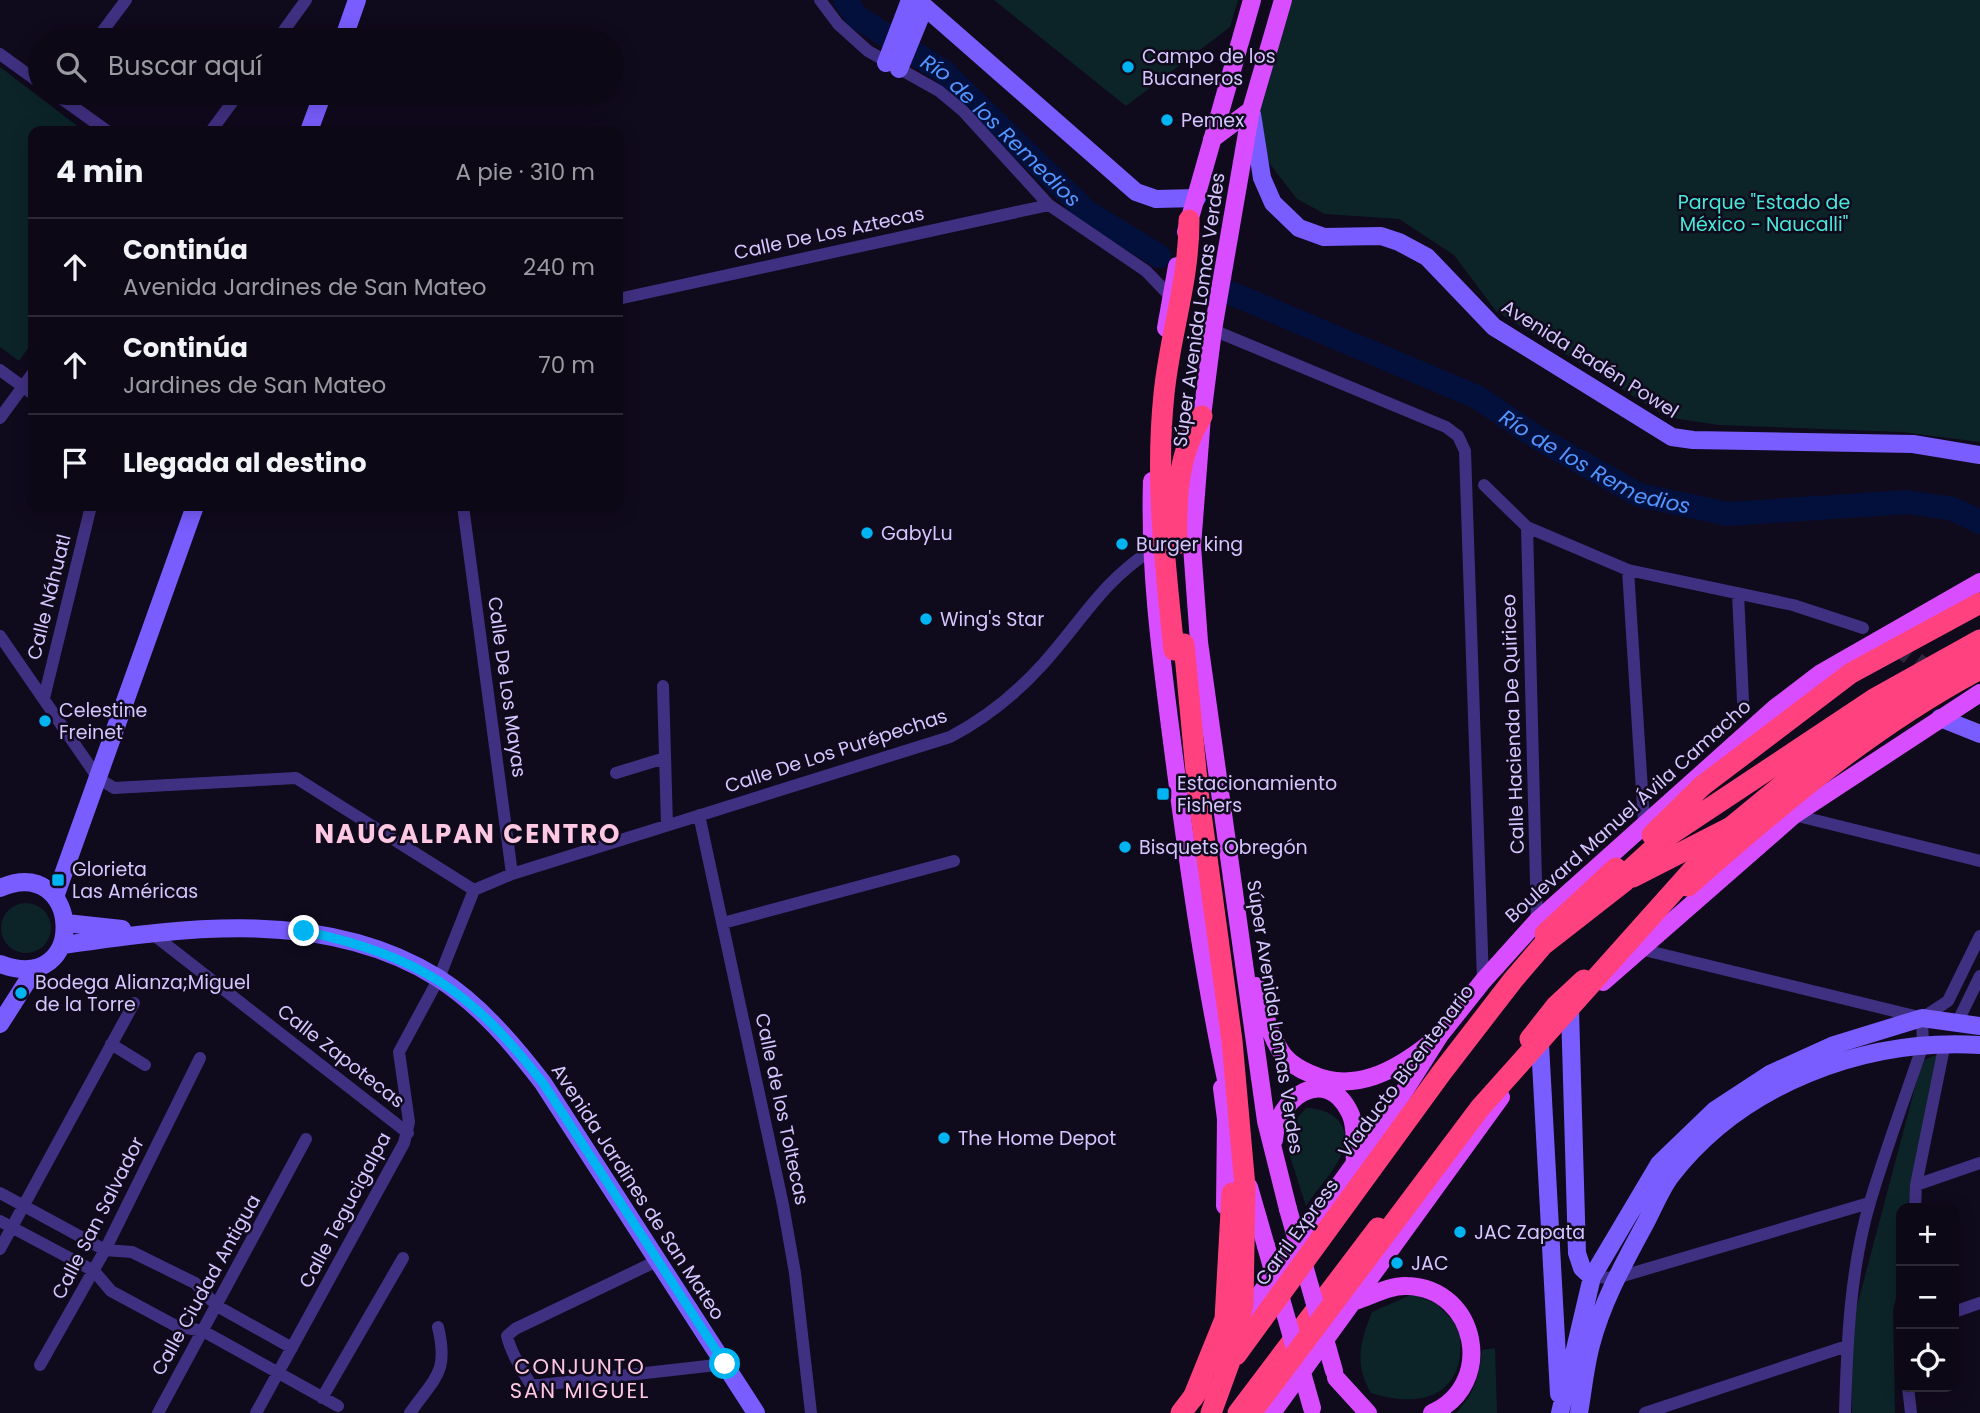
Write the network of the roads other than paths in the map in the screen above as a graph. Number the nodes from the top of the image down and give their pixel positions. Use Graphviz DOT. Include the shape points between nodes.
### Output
graph roads {
  1 [pos="126,0"];
  2 [pos="306,0"];
  3 [pos="820,0"];
  4 [pos="1252,0"];
  5 [pos="1283,0"];
  6 [pos="351,2"];
  7 [pos="914,10"];
  8 [pos="105,28"];
  9 [pos="286,28"];
  10 [pos="346,28"];
  11 [pos="0,54"];
  12 [pos="894,62"];
  13 [pos="28,74"];
  14 [pos="72,105"];
  15 [pos="230,105"];
  16 [pos="319,105"];
  17 [pos="1251,110"];
  18 [pos="100,126"];
  19 [pos="215,126"];
  20 [pos="311,126"];
  21 [pos="1212,139"];
  22 [pos="1197,198"];
  23 [pos="1049,205"];
  24 [pos="1189,220"];
  25 [pos="1170,296"];
  26 [pos="623,298"];
  27 [pos="1221,333"];
  28 [pos="0,370"];
  29 [pos="28,390"];
  30 [pos="1202,416"];
  31 [pos="0,418"];
  32 [pos="1980,455"];
  33 [pos="1484,485"];
  34 [pos="90,511"];
  35 [pos="193,511"];
  36 [pos="464,511"];
  37 [pos="1527,527"];
  38 [pos="1150,551"];
  39 [pos="1628,569"];
  40 [pos="1980,582"];
  41 [pos="1738,593"];
  42 [pos="1980,603"];
  43 [pos="1863,628"];
  44 [pos="0,636"];
  45 [pos="1980,640"];
  46 [pos="1179,647"];
  47 [pos="1980,656"];
  48 [pos="1980,669"];
  49 [pos="663,686"];
  50 [pos="1967,694"];
  51 [pos="44,698"];
  52 [pos="1743,701"];
  53 [pos="1940,719"];
  54 [pos="1980,734"];
  55 [pos="665,758"];
  56 [pos="616,773"];
  57 [pos="98,778"];
  58 [pos="699,815"];
  59 [pos="1794,815"];
  60 [pos="1644,822"];
  61 [pos="667,825"];
  62 [pos="1731,827"];
  63 [pos="954,861"];
  64 [pos="1980,861"];
  65 [pos="512,874"];
  66 [pos="0,888"];
  67 [pos="474,890"];
  68 [pos="55,897"];
  69 [pos="66,923"];
  70 [pos="723,923"];
  71 [pos="150,932"];
  72 [pos="1540,935"];
  73 [pos="1980,936"];
  74 [pos="64,945"];
  75 [pos="1243,949"];
  76 [pos="1640,949"];
  77 [pos="0,964"];
  78 [pos="35,969"];
  79 [pos="1980,976"];
  80 [pos="439,978"];
  81 [pos="1483,981"];
  82 [pos="134,1003"];
  83 [pos="1570,1010"];
  84 [pos="1923,1018"];
  85 [pos="1958,1021"];
  86 [pos="0,1024"];
  87 [pos="1980,1026"];
  88 [pos="1215,1032"];
  89 [pos="1440,1035"];
  90 [pos="1945,1043"];
  91 [pos="111,1044"];
  92 [pos="1540,1044"];
  93 [pos="1923,1045"];
  94 [pos="1980,1045"];
  95 [pos="200,1058"];
  96 [pos="145,1065"];
  97 [pos="408,1133"];
  98 [pos="306,1139"];
  99 [pos="1273,1154"];
  100 [pos="1980,1163"];
  101 [pos="1355,1164"];
  102 [pos="1916,1185"];
  103 [pos="0,1193"];
  104 [pos="1870,1203"];
  105 [pos="1914,1203"];
  106 [pos="24,1206"];
  107 [pos="0,1221"];
  108 [pos="13,1228"];
  109 [pos="0,1249"];
  110 [pos="105,1250"];
  111 [pos="403,1258"];
  112 [pos="659,1260"];
  113 [pos="94,1271"];
  114 [pos="1592,1277"];
  115 [pos="1616,1278"];
  116 [pos="1355,1301"];
  117 [pos="1980,1303"];
  118 [pos="217,1306"];
  119 [pos="1959,1310"];
  120 [pos="438,1327"];
  121 [pos="203,1331"];
  122 [pos="1846,1346"];
  123 [pos="292,1348"];
  124 [pos="725,1364"];
  125 [pos="40,1365"];
  126 [pos="278,1374"];
  127 [pos="1335,1374"];
  128 [pos="1909,1392"];
  129 [pos="322,1398"];
  130 [pos="1192,1404"];
  131 [pos="338,1406"];
  132 [pos="1313,1410"];
  133 [pos="158,1413"];
  134 [pos="256,1413"];
  135 [pos="410,1413"];
  136 [pos="756,1413"];
  137 [pos="811,1413"];
  138 [pos="1172,1413"];
  139 [pos="1211,1413"];
  140 [pos="1238,1413"];
  141 [pos="1251,1413"];
  142 [pos="1272,1413"];
  143 [pos="1345,1413"];
  144 [pos="1368,1413"];
  145 [pos="1432,1413"];
  146 [pos="1561,1413"];
  147 [pos="1578,1413"];
  148 [pos="1645,1413"];
  149 [pos="1845,1413"];
  150 [pos="1911,1413"];
  1 -- 8 [label="street"];
  2 -- 9 [label="street"];
  3 -- 12 [label="street" via="838,24"];
  4 -- 21 [label="main road, Súper Avenida Lomas Verdes"];
  5 -- 17 [label="main road, Súper Avenida Lomas Verdes"];
  6 -- 10 [label="main road"];
  7 -- 12 [label="main road"];
  7 -- 22 [label="main road" via="1136,192 1156,199"];
  11 -- 13 [label="street"];
  12 -- 23 [label="street" via="963,111"];
  14 -- 18 [label="street"];
  15 -- 19 [label="street"];
  16 -- 20 [label="main road"];
  17 -- 21 [label="main road"];
  17 -- 27 [label="main road, Súper Avenida Lomas Verdes"];
  17 -- 32 [label="main road, Avenida Badén Powel" via="1262,178 1273,202 1292,222 1324,237 1381,236 1427,257 1494,327 1672,437 1913,444"];
  21 -- 22 [label="main road, Súper Avenida Lomas Verdes"];
  22 -- 24 [label="main road, Súper Avenida Lomas Verdes"];
  23 -- 25 [label="street" via="1146,271"];
  23 -- 26 [label="street, Calle De Los Aztecas"];
  24 -- 25 [label="main road, Súper Avenida Lomas Verdes"];
  24 -- 46 [label="highway" via="1189,261 1164,392 1160,464"];
  25 -- 38 [label="main road, Súper Avenida Lomas Verdes" via="1154,415"];
  27 -- 30 [label="main road, Súper Avenida Lomas Verdes"];
  27 -- 81 [label="street" via="1446,428 1458,436 1465,451"];
  28 -- 29 [label="street"];
  29 -- 31 [label="street"];
  30 -- 46 [label="highway" via="1189,436 1179,480"];
  30 -- 75 [label="main road, Súper Avenida Lomas Verdes" via="1192,546 1198,629"];
  33 -- 37 [label="street"];
  34 -- 51 [label="street, Calle Náhuatl"];
  35 -- 57 [label="main road"];
  36 -- 65 [label="street, Calle De Los Mayas"];
  37 -- 39 [label="street"];
  37 -- 72 [label="street, Calle Hacienda De Quiriceo"];
  38 -- 58 [label="street, Calle De Los Purépechas" via="1111,580 1044,664 978,722 950,737"];
  38 -- 88 [label="main road, Súper Avenida Lomas Verdes" via="1184,832"];
  39 -- 41 [label="street"];
  39 -- 60 [label="street"];
  40 -- 60 [label="main road, Boulevard Manuel Ávila Camacho" via="1893,638 1821,673"];
  41 -- 43 [label="street"];
  41 -- 52 [label="street"];
  42 -- 72 [label="highway, bridge" via="1851,673 1738,756"];
  44 -- 51 [label="street"];
  45 -- 130 [label="highway, Boulevard Manuel Ávila Camacho" via="1874,699 1665,838 1626,871 1515,987 1327,1236"];
  46 -- 130 [label="highway, bridge" via="1235,1148 1225,1319"];
  46 -- 139 [label="highway, bridge" via="1232,1041 1245,1187 1242,1304 1230,1361"];
  47 -- 62 [label="highway, bridge" via="1914,693 1798,772"];
  48 -- 140 [label="highway" via="1808,781 1556,1006 1353,1260"];
  49 -- 55 [label="street"];
  50 -- 53 [label="main road"];
  51 -- 57 [label="street"];
  53 -- 54 [label="main road"];
  53 -- 59 [label="main road"];
  55 -- 56 [label="street"];
  55 -- 61 [label="street"];
  57 -- 67 [label="street" via="120,789 296,778"];
  57 -- 68 [label="main road"];
  58 -- 61 [label="street, Calle De Los Purépechas"];
  58 -- 70 [label="street, Calle de los Toltecas"];
  59 -- 64 [label="street"];
  59 -- 76 [label="main road"];
  60 -- 72 [label="main road, Boulevard Manuel Ávila Camacho"];
  61 -- 65 [label="street, Calle De Los Purépechas"];
  62 -- 72 [label="highway, bridge" via="1625,881"];
  62 -- 141 [label="highway, bridge" via="1480,1108"];
  63 -- 70 [label="street"];
  65 -- 67 [label="street, Calle De Los Purépechas"];
  66 -- 68 [label="main road" via="27,882"];
  67 -- 80 [label="street, Calle Tegucigalpa"];
  68 -- 69 [label="main road"];
  69 -- 71 [label="main road"];
  69 -- 74 [label="main road"];
  70 -- 137 [label="street, Calle de los Toltecas" via="788,1232"];
  71 -- 74 [label="main road"];
  71 -- 80 [label="main road, Avenida Jardines de San Mateo" via="304,931 356,943"];
  71 -- 97 [label="street, Calle Zapotecas"];
  72 -- 81 [label="main road, Boulevard Manuel Ávila Camacho"];
  72 -- 130 [label="highway, Viaducto Bicentenario, bridge" via="1455,1041"];
  73 -- 84 [label="street" via="1953,993"];
  74 -- 78 [label="main road" via="55,957"];
  75 -- 89 [label="main road" via="1274,1039 1286,1058 1319,1078 1350,1082 1386,1073"];
  75 -- 99 [label="main road, Súper Avenida Lomas Verdes"];
  76 -- 83 [label="main road"];
  76 -- 84 [label="street"];
  77 -- 78 [label="main road" via="16,971"];
  78 -- 86 [label="main road"];
  79 -- 85 [label="street"];
  80 -- 97 [label="street, Calle Tegucigalpa" via="399,1052"];
  80 -- 112 [label="main road, Avenida Jardines de San Mateo" via="520,1053"];
  81 -- 89 [label="main road, Boulevard Manuel Ávila Camacho"];
  82 -- 91 [label="street"];
  83 -- 92 [label="main road"];
  83 -- 114 [label="main road" via="1577,1253 1582,1268"];
  84 -- 85 [label="main road"];
  84 -- 93 [label="street"];
  84 -- 114 [label="main road" via="1834,1045 1770,1074 1715,1110 1659,1164"];
  85 -- 87 [label="main road"];
  88 -- 130 [label="main road" via="1226,1119 1226,1211 1220,1301"];
  88 -- 132 [label="main road, Súper Avenida Lomas Verdes, bridge" via="1265,1246"];
  89 -- 101 [label="main road, Boulevard Manuel Ávila Camacho"];
  90 -- 93 [label="main road"];
  90 -- 94 [label="main road"];
  90 -- 102 [label="street"];
  91 -- 96 [label="street"];
  91 -- 106 [label="street"];
  92 -- 116 [label="main road"];
  92 -- 146 [label="main road"];
  93 -- 104 [label="street"];
  93 -- 115 [label="main road" via="1840,1060 1777,1088 1723,1123 1670,1178"];
  95 -- 110 [label="street, Calle San Salvador"];
  97 -- 123 [label="street, Calle Tegucigalpa"];
  98 -- 118 [label="street, Calle Ciudad Antigua"];
  99 -- 101 [label="main road" via="1286,1103 1298,1093 1317,1090 1337,1097 1350,1112"];
  99 -- 127 [label="main road, Súper Avenida Lomas Verdes, bridge"];
  100 -- 102 [label="street"];
  101 -- 130 [label="main road, Boulevard Manuel Ávila Camacho"];
  102 -- 105 [label="street"];
  103 -- 106 [label="street"];
  104 -- 115 [label="street"];
  104 -- 122 [label="street" via="1853,1280"];
  106 -- 108 [label="street"];
  106 -- 110 [label="street"];
  107 -- 108 [label="street"];
  108 -- 109 [label="street"];
  108 -- 113 [label="street"];
  110 -- 113 [label="street, Calle San Salvador"];
  110 -- 118 [label="street" via="132,1252 195,1283"];
  111 -- 129 [label="street"];
  112 -- 124 [label="main road, Avenida Jardines de San Mateo"];
  112 -- 124 [label="street" via="507,1336 531,1385"];
  113 -- 121 [label="street" via="111,1292 176,1326"];
  113 -- 125 [label="street, Calle San Salvador"];
  114 -- 115 [label="street"];
  114 -- 146 [label="main road"];
  115 -- 147 [label="main road" via="1591,1344"];
  116 -- 142 [label="main road"];
  116 -- 145 [label="main road" via="1404,1285 1420,1287 1446,1298 1464,1317 1473,1345 1469,1371 1460,1392"];
  117 -- 119 [label="street"];
  118 -- 121 [label="street, Calle Ciudad Antigua"];
  118 -- 123 [label="street"];
  120 -- 135 [label="street" via="442,1365"];
  121 -- 126 [label="street"];
  121 -- 133 [label="street, Calle Ciudad Antigua"];
  122 -- 148 [label="street"];
  122 -- 149 [label="street"];
  123 -- 126 [label="street, Calle Tegucigalpa"];
  124 -- 136 [label="main road, Avenida Jardines de San Mateo"];
  126 -- 129 [label="street"];
  126 -- 134 [label="street, Calle Tegucigalpa"];
  127 -- 143 [label="main road, Súper Avenida Lomas Verdes"];
  127 -- 144 [label="main road"];
  128 -- 150 [label="street"];
  129 -- 131 [label="street"];
  130 -- 138 [label="main road, Boulevard Manuel Ávila Camacho"];
}
